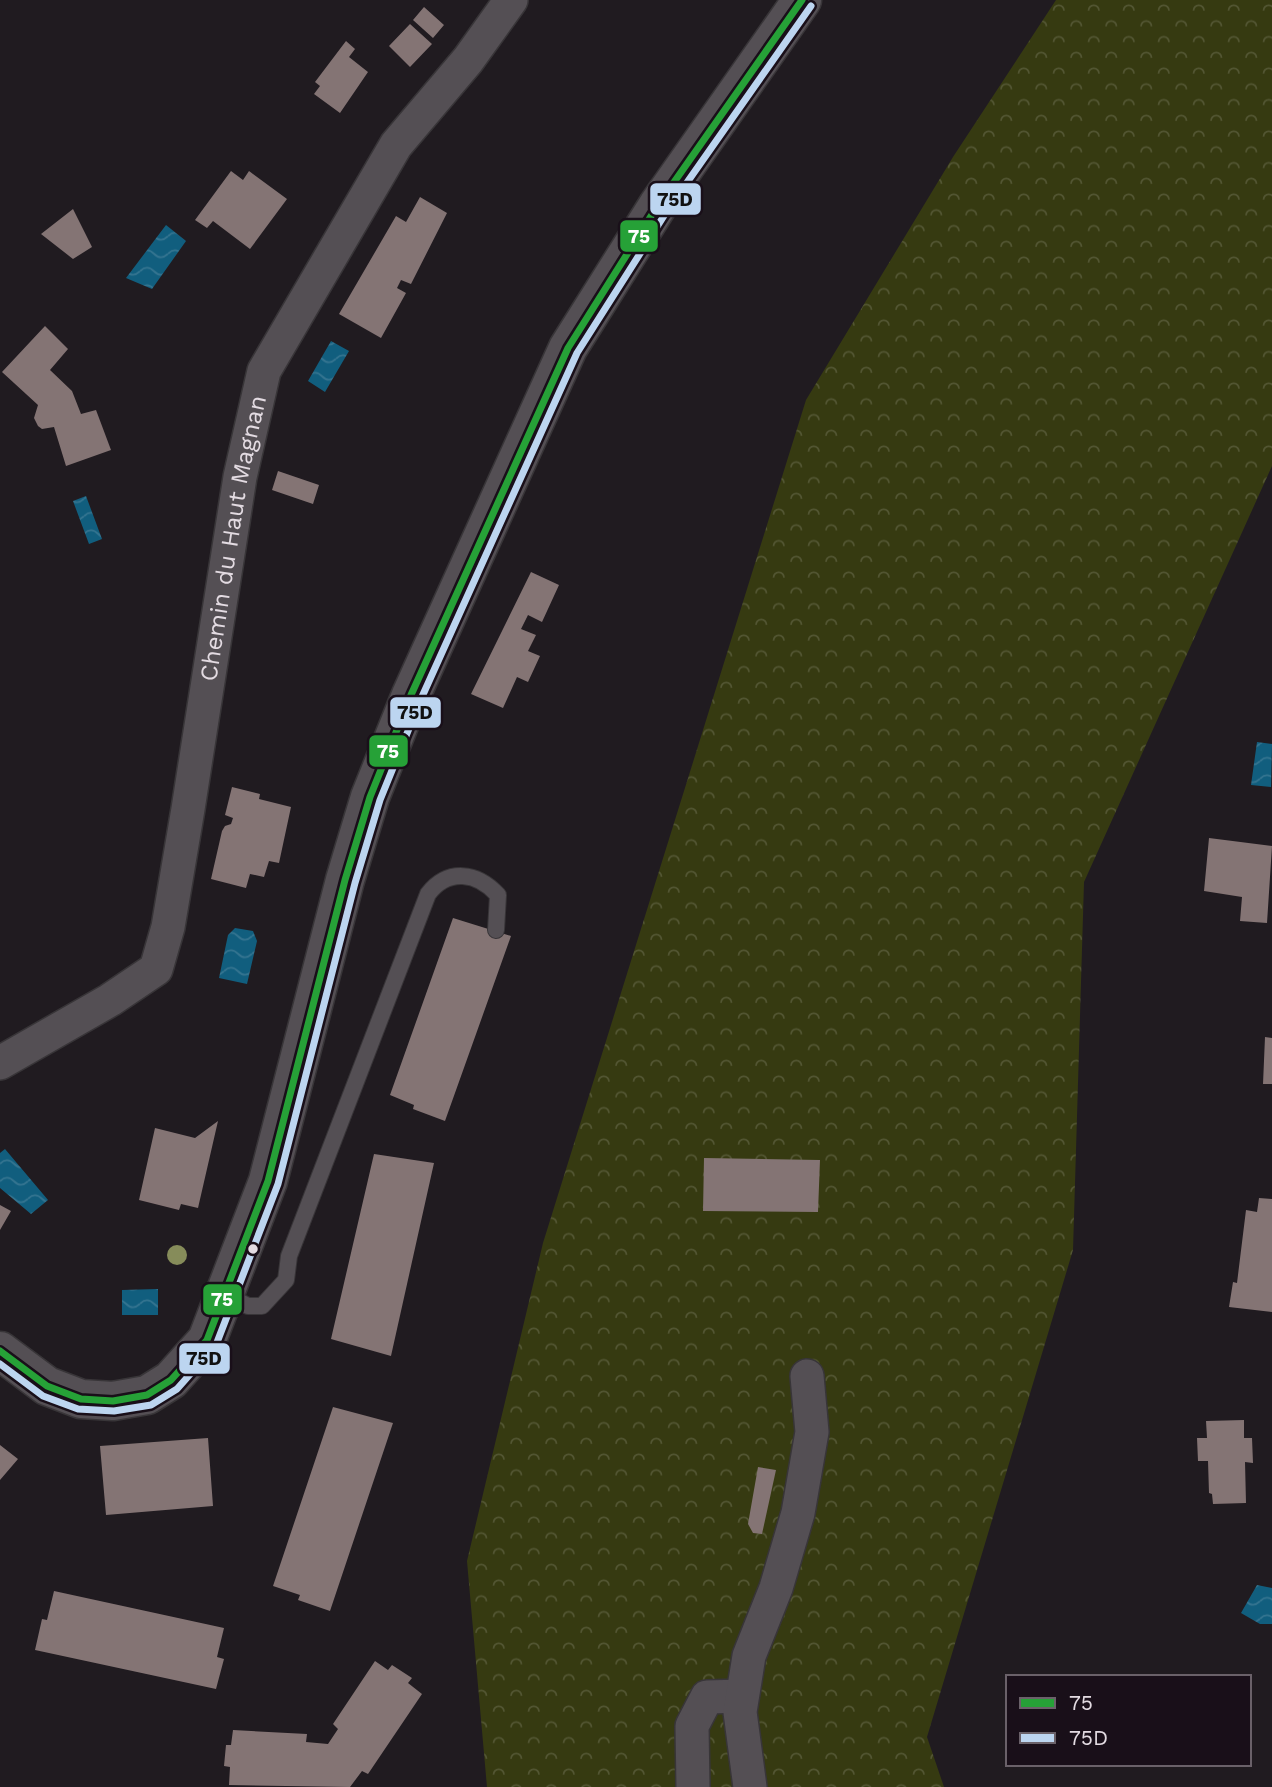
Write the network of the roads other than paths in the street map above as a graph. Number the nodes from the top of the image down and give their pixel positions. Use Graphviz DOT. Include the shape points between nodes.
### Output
graph roads {
  1 [pos="512,0"];
  2 [pos="802,0"];
  3 [pos="496,930"];
  4 [pos="0,1063"];
  5 [pos="225,1294"];
  6 [pos="0,1351"];
  7 [pos="807,1376"];
  8 [pos="742,1696"];
  9 [pos="693,1787"];
  10 [pos="750,1787"];
  1 -- 4 [label="street, Chemin du Haut Magnan" via="396,145 264,371 240,477 180,861 156,969"];
  2 -- 5 [label="street" via="658,205 568,348 411,695 370,797 268,1181"];
  3 -- 5 [label="lane" via="498,895 486,882 469,876 437,882 428,894 289,1256 286,1280 262,1306 248,1306"];
  5 -- 6 [label="street" via="201,1348 171,1380 147,1395 113,1401 81,1399 47,1386"];
  7 -- 8 [label="street" via="812,1432 798,1513 749,1656"];
  8 -- 9 [label="street" via="707,1697 692,1726"];
  8 -- 10 [label="street"];
}
